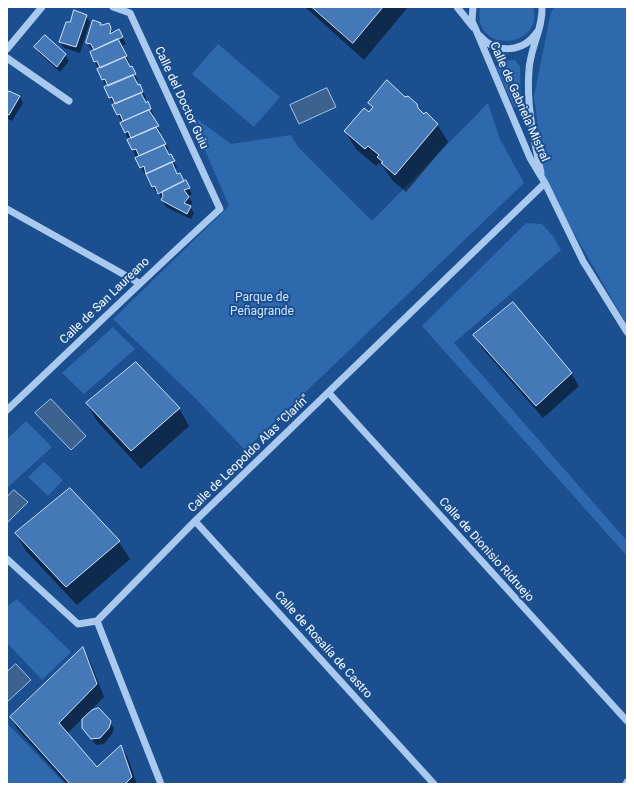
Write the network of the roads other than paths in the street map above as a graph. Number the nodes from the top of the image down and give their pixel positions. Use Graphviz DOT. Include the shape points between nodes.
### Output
graph roads {
  1 [pos="42,7"];
  2 [pos="113,7"];
  3 [pos="457,7"];
  4 [pos="473,7"];
  5 [pos="542,7"];
  6 [pos="548,7"];
  7 [pos="542,17"];
  8 [pos="538,31"];
  9 [pos="477,32"];
  10 [pos="7,49"];
  11 [pos="7,58"];
  12 [pos="69,101"];
  13 [pos="543,180"];
  14 [pos="7,209"];
  15 [pos="220,209"];
  16 [pos="139,283"];
  17 [pos="627,332"];
  18 [pos="329,393"];
  19 [pos="7,410"];
  20 [pos="195,521"];
  21 [pos="7,559"];
  22 [pos="97,621"];
  23 [pos="627,721"];
  24 [pos="161,784"];
  25 [pos="434,784"];
  1 -- 10 [label="street"];
  2 -- 15 [label="street, Calle del Doctor Guiu" via="130,14"];
  3 -- 9 [label="street"];
  4 -- 9 [label="street, Calle de Gabriela Mistral" via="472,21"];
  5 -- 7 [label="street, Calle de Gabriela Mistral"];
  6 -- 7 [label="street, Calle de Gabriela Mistral"];
  7 -- 8 [label="street, Calle de Gabriela Mistral"];
  8 -- 9 [label="street, Calle de Gabriela Mistral" via="526,44 509,49 492,46"];
  8 -- 13 [label="street, Calle de Gabriela Mistral" via="529,69 529,114"];
  9 -- 13 [label="street, Calle de Gabriela Mistral" via="519,134"];
  11 -- 12 [label="street"];
  13 -- 17 [label="street, Calle de Gabriela Mistral" via="583,261"];
  13 -- 18 [label="street, Calle de Leopoldo Alas \"Clarín\""];
  14 -- 16 [label="street"];
  15 -- 16 [label="street, Calle de San Laureano"];
  16 -- 19 [label="street, Calle de San Laureano" via="112,312"];
  18 -- 20 [label="street, Calle de Leopoldo Alas \"Clarín\""];
  18 -- 23 [label="street, Calle de Dionisio Ridruejo"];
  20 -- 22 [label="street, Calle de Leopoldo Alas \"Clarín\""];
  20 -- 25 [label="street, Calle de Rosalía de Castro"];
  21 -- 22 [label="street" via="78,624"];
  22 -- 24 [label="street"];
}
